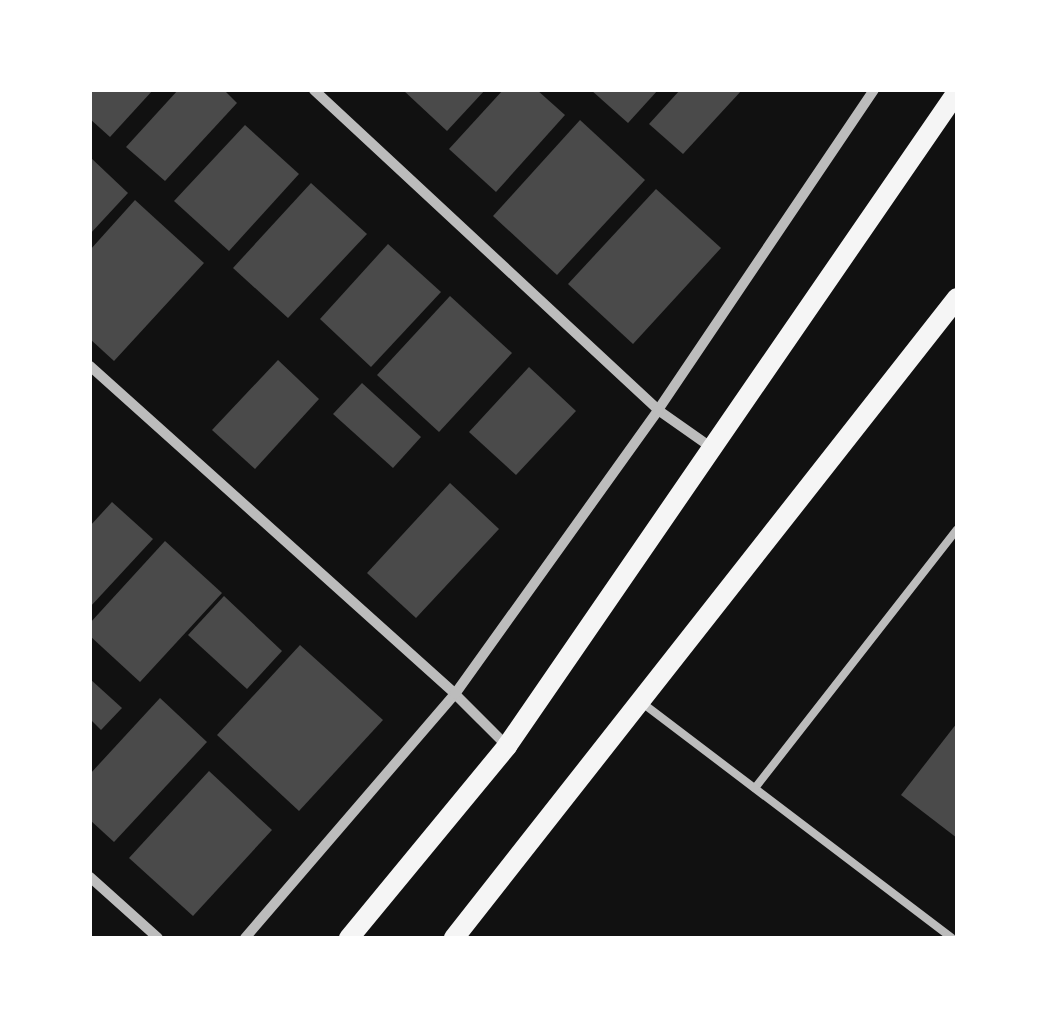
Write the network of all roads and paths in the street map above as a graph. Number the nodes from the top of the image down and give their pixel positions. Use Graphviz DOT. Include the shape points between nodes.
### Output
graph roads {
  1 [pos="314,90"];
  2 [pos="856,90"];
  3 [pos="957,92"];
  4 [pos="870,95"];
  5 [pos="957,298"];
  6 [pos="90,366"];
  7 [pos="658,410"];
  8 [pos="714,450"];
  9 [pos="957,529"];
  10 [pos="455,694"];
  11 [pos="640,702"];
  12 [pos="506,746"];
  13 [pos="754,788"];
  14 [pos="90,877"];
  15 [pos="158,938"];
  16 [pos="245,938"];
  17 [pos="349,938"];
  18 [pos="454,938"];
  19 [pos="952,938"];
  1 -- 7 [label="street"];
  2 -- 4 [label="street"];
  3 -- 8 [label="main road"];
  4 -- 7 [label="street"];
  5 -- 11 [label="main road"];
  6 -- 10 [label="street"];
  7 -- 8 [label="street"];
  7 -- 10 [label="street"];
  8 -- 12 [label="main road"];
  9 -- 13 [label="lane"];
  10 -- 12 [label="street"];
  10 -- 16 [label="street"];
  11 -- 13 [label="lane"];
  11 -- 18 [label="main road"];
  12 -- 17 [label="main road"];
  13 -- 19 [label="lane"];
  14 -- 15 [label="street"];
}
